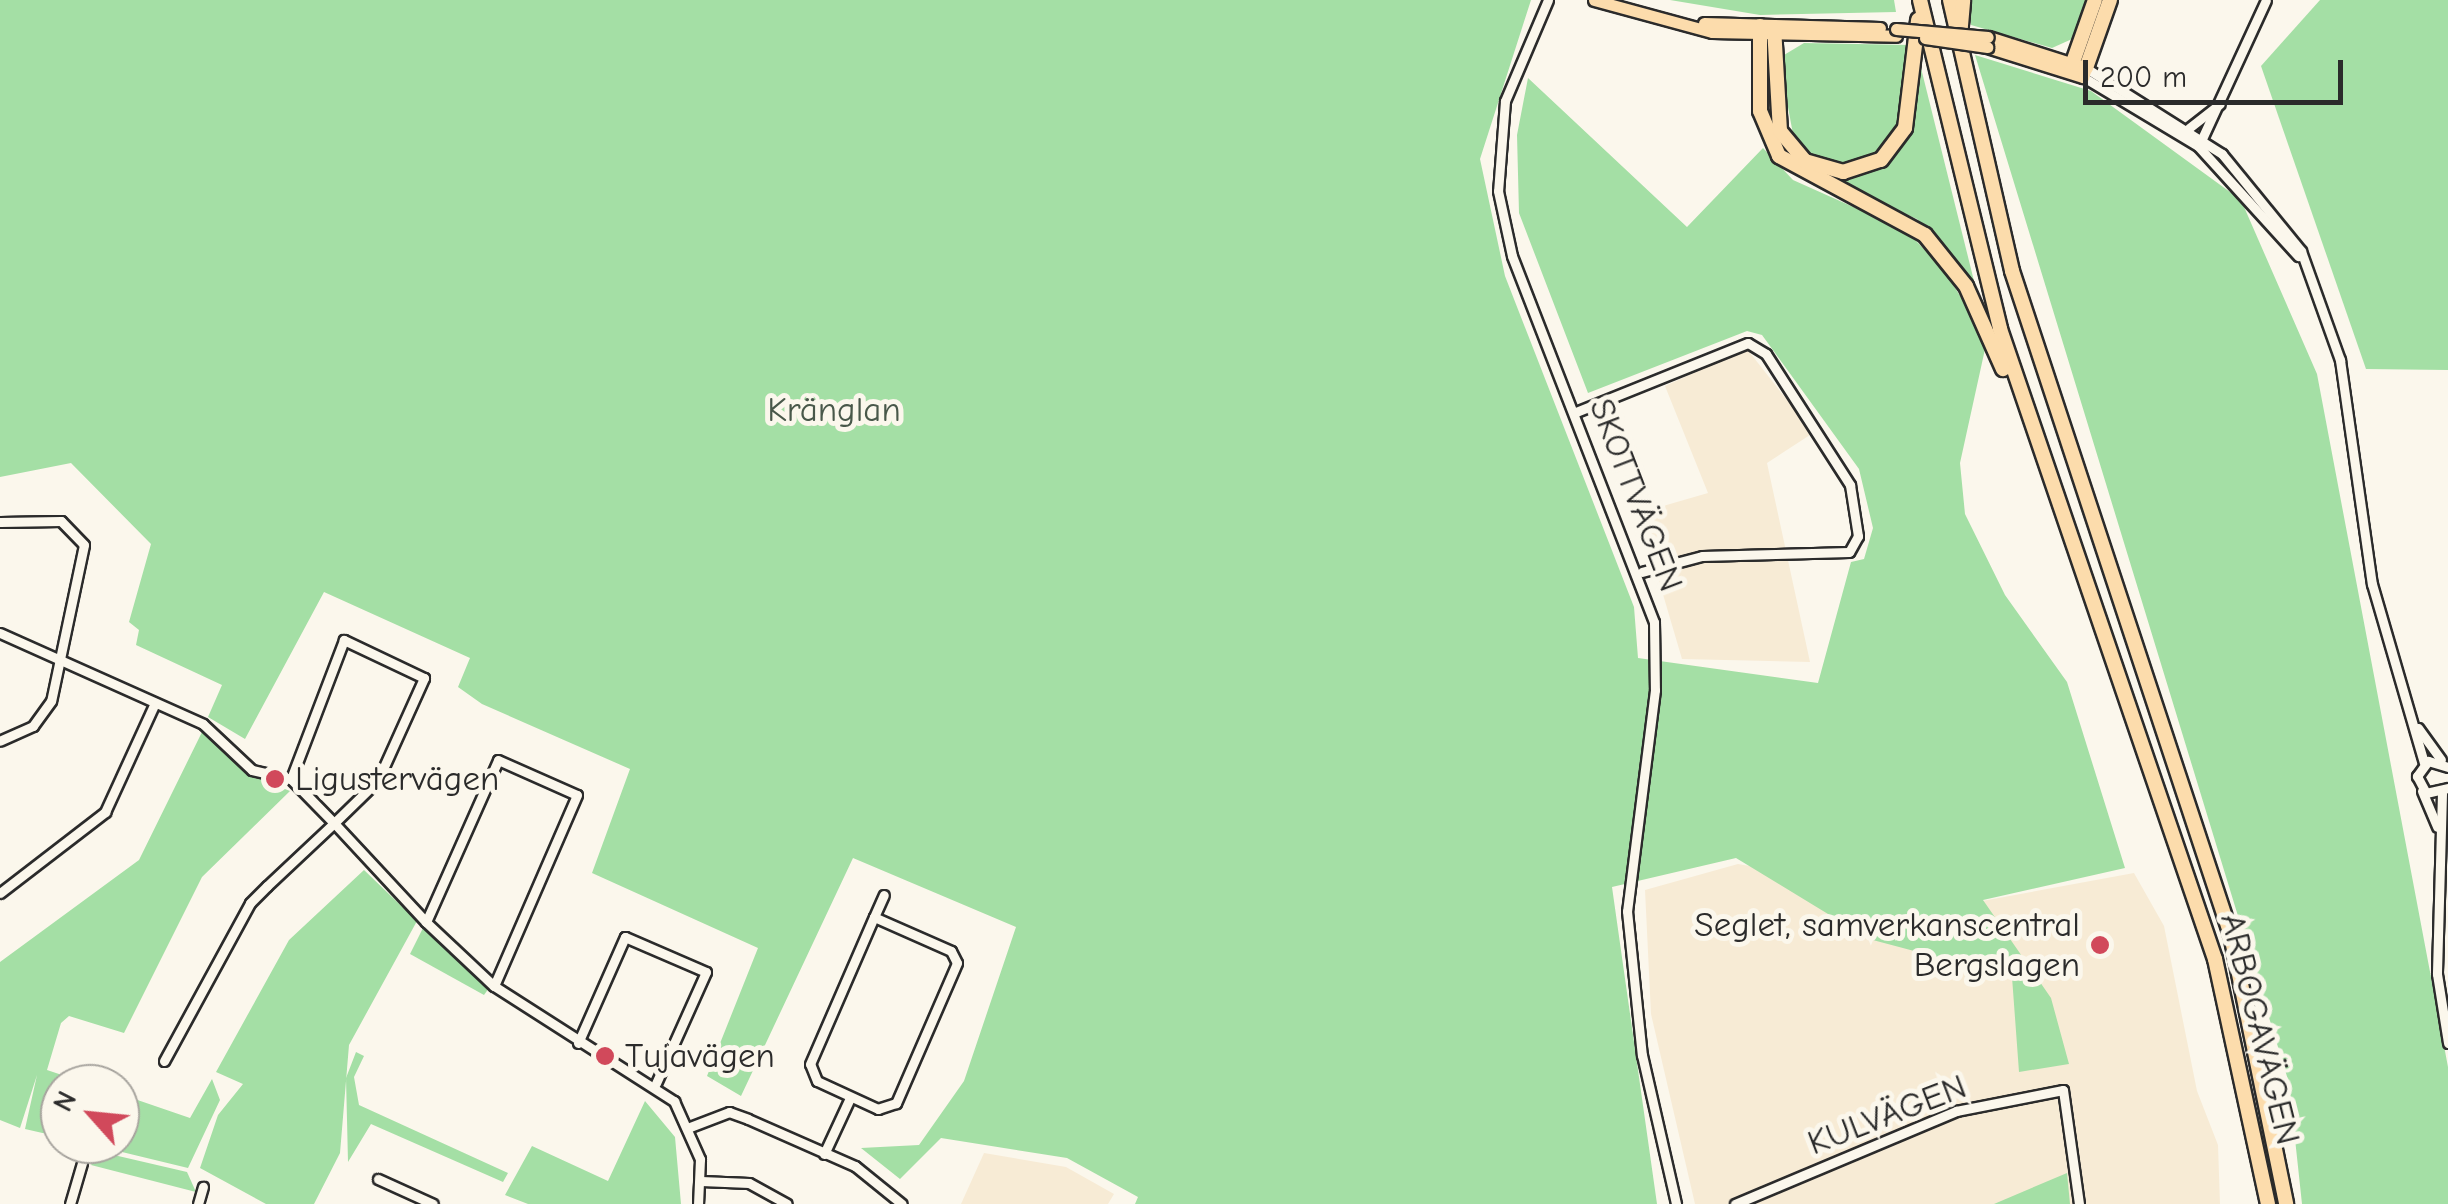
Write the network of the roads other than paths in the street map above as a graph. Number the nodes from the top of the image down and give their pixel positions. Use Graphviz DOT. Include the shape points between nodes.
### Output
graph roads {
  1 [pos="1548,0"];
  2 [pos="1594,0"];
  3 [pos="1950,0"];
  4 [pos="1962,0"];
  5 [pos="2096,0"];
  6 [pos="2110,0"];
  7 [pos="2266,0"];
  8 [pos="1921,5"];
  9 [pos="1767,31"];
  10 [pos="1958,42"];
  11 [pos="2078,69"];
  12 [pos="2228,94"];
  13 [pos="2189,128"];
  14 [pos="2200,142"];
  15 [pos="1576,412"];
  16 [pos="2062,514"];
  17 [pos="0,522"];
  18 [pos="1642,572"];
  19 [pos="0,633"];
  20 [pos="64,660"];
  21 [pos="155,703"];
  22 [pos="2406,712"];
  23 [pos="0,741"];
  24 [pos="2424,763"];
  25 [pos="2445,764"];
  26 [pos="291,780"];
  27 [pos="2421,789"];
  28 [pos="2446,791"];
  29 [pos="334,823"];
  30 [pos="2441,850"];
  31 [pos="0,893"];
  32 [pos="884,895"];
  33 [pos="874,918"];
  34 [pos="426,922"];
  35 [pos="494,986"];
  36 [pos="2448,1042"];
  37 [pos="578,1044"];
  38 [pos="164,1062"];
  39 [pos="656,1083"];
  40 [pos="850,1098"];
  41 [pos="690,1127"];
  42 [pos="824,1154"];
  43 [pos="82,1164"];
  44 [pos="378,1179"];
  45 [pos="701,1181"];
  46 [pos="203,1187"];
  47 [pos="70,1204"];
  48 [pos="198,1204"];
  49 [pos="433,1204"];
  50 [pos="698,1204"];
  51 [pos="787,1204"];
  52 [pos="902,1204"];
  53 [pos="1676,1204"];
  54 [pos="1734,1204"];
  55 [pos="2078,1204"];
  56 [pos="2268,1204"];
  57 [pos="2286,1204"];
  1 -- 15 [label="street, SKOTTVÄGEN" via="1505,102 1498,191 1512,256"];
  2 -- 9 [label="main road" via="1712,28"];
  3 -- 10 [label="highway, ARBOGAVÄGEN"];
  4 -- 10 [label="highway"];
  5 -- 11 [label="highway"];
  6 -- 11 [label="highway"];
  7 -- 12 [label="street"];
  8 -- 9 [label="highway" via="1905,128 1891,151 1857,170 1817,167 1786,142 1774,104"];
  8 -- 16 [label="highway" via="1970,229"];
  9 -- 11 [label="main road, bridge" via="1896,32 1987,42"];
  9 -- 16 [label="highway" via="1760,110 1772,146 1798,173 1904,219 1951,264"];
  10 -- 57 [label="highway, ARBOGAVÄGEN" via="2027,320 2218,888"];
  11 -- 13 [label="street"];
  11 -- 14 [label="street"];
  12 -- 13 [label="street"];
  12 -- 14 [label="street"];
  13 -- 14 [label="street"];
  14 -- 22 [label="street" via="2306,266 2340,360 2372,584"];
  15 -- 18 [label="street, SKOTTVÄGEN"];
  15 -- 18 [label="street" via="1748,342 1772,364 1850,485 1858,536 1839,556 1702,556"];
  16 -- 56 [label="highway, ARBOGAVÄGEN" via="2187,869 2235,1034"];
  17 -- 20 [label="street" via="46,517 83,536"];
  18 -- 53 [label="street, SKOTTVÄGEN" via="1657,669 1629,851 1629,951"];
  19 -- 20 [label="street"];
  20 -- 21 [label="street"];
  20 -- 23 [label="street" via="44,713"];
  21 -- 26 [label="street" via="203,724 252,770"];
  21 -- 31 [label="street" via="105,812"];
  22 -- 24 [label="street"];
  22 -- 25 [label="street"];
  24 -- 25 [label="street"];
  24 -- 27 [label="street"];
  26 -- 29 [label="street"];
  26 -- 29 [label="street" via="344,640 424,678 378,780"];
  27 -- 28 [label="street"];
  27 -- 30 [label="street"];
  28 -- 30 [label="street"];
  29 -- 34 [label="street"];
  29 -- 38 [label="street" via="250,903"];
  30 -- 36 [label="street" via="2437,974"];
  32 -- 33 [label="street"];
  33 -- 40 [label="street" via="810,1064 817,1081"];
  33 -- 40 [label="street" via="950,951 956,963 896,1103 878,1110"];
  34 -- 35 [label="street"];
  34 -- 35 [label="street" via="498,760 577,795"];
  35 -- 37 [label="street"];
  37 -- 39 [label="street"];
  37 -- 39 [label="street" via="625,937 706,972"];
  39 -- 41 [label="street"];
  40 -- 42 [label="street"];
  41 -- 42 [label="street" via="729,1112"];
  41 -- 45 [label="street"];
  42 -- 52 [label="street"];
  43 -- 47 [label="street"];
  44 -- 49 [label="street"];
  45 -- 50 [label="street"];
  45 -- 51 [label="street" via="749,1183"];
  46 -- 48 [label="street"];
  54 -- 55 [label="street, KULVÄGEN" via="1956,1111 2063,1090"];
}
